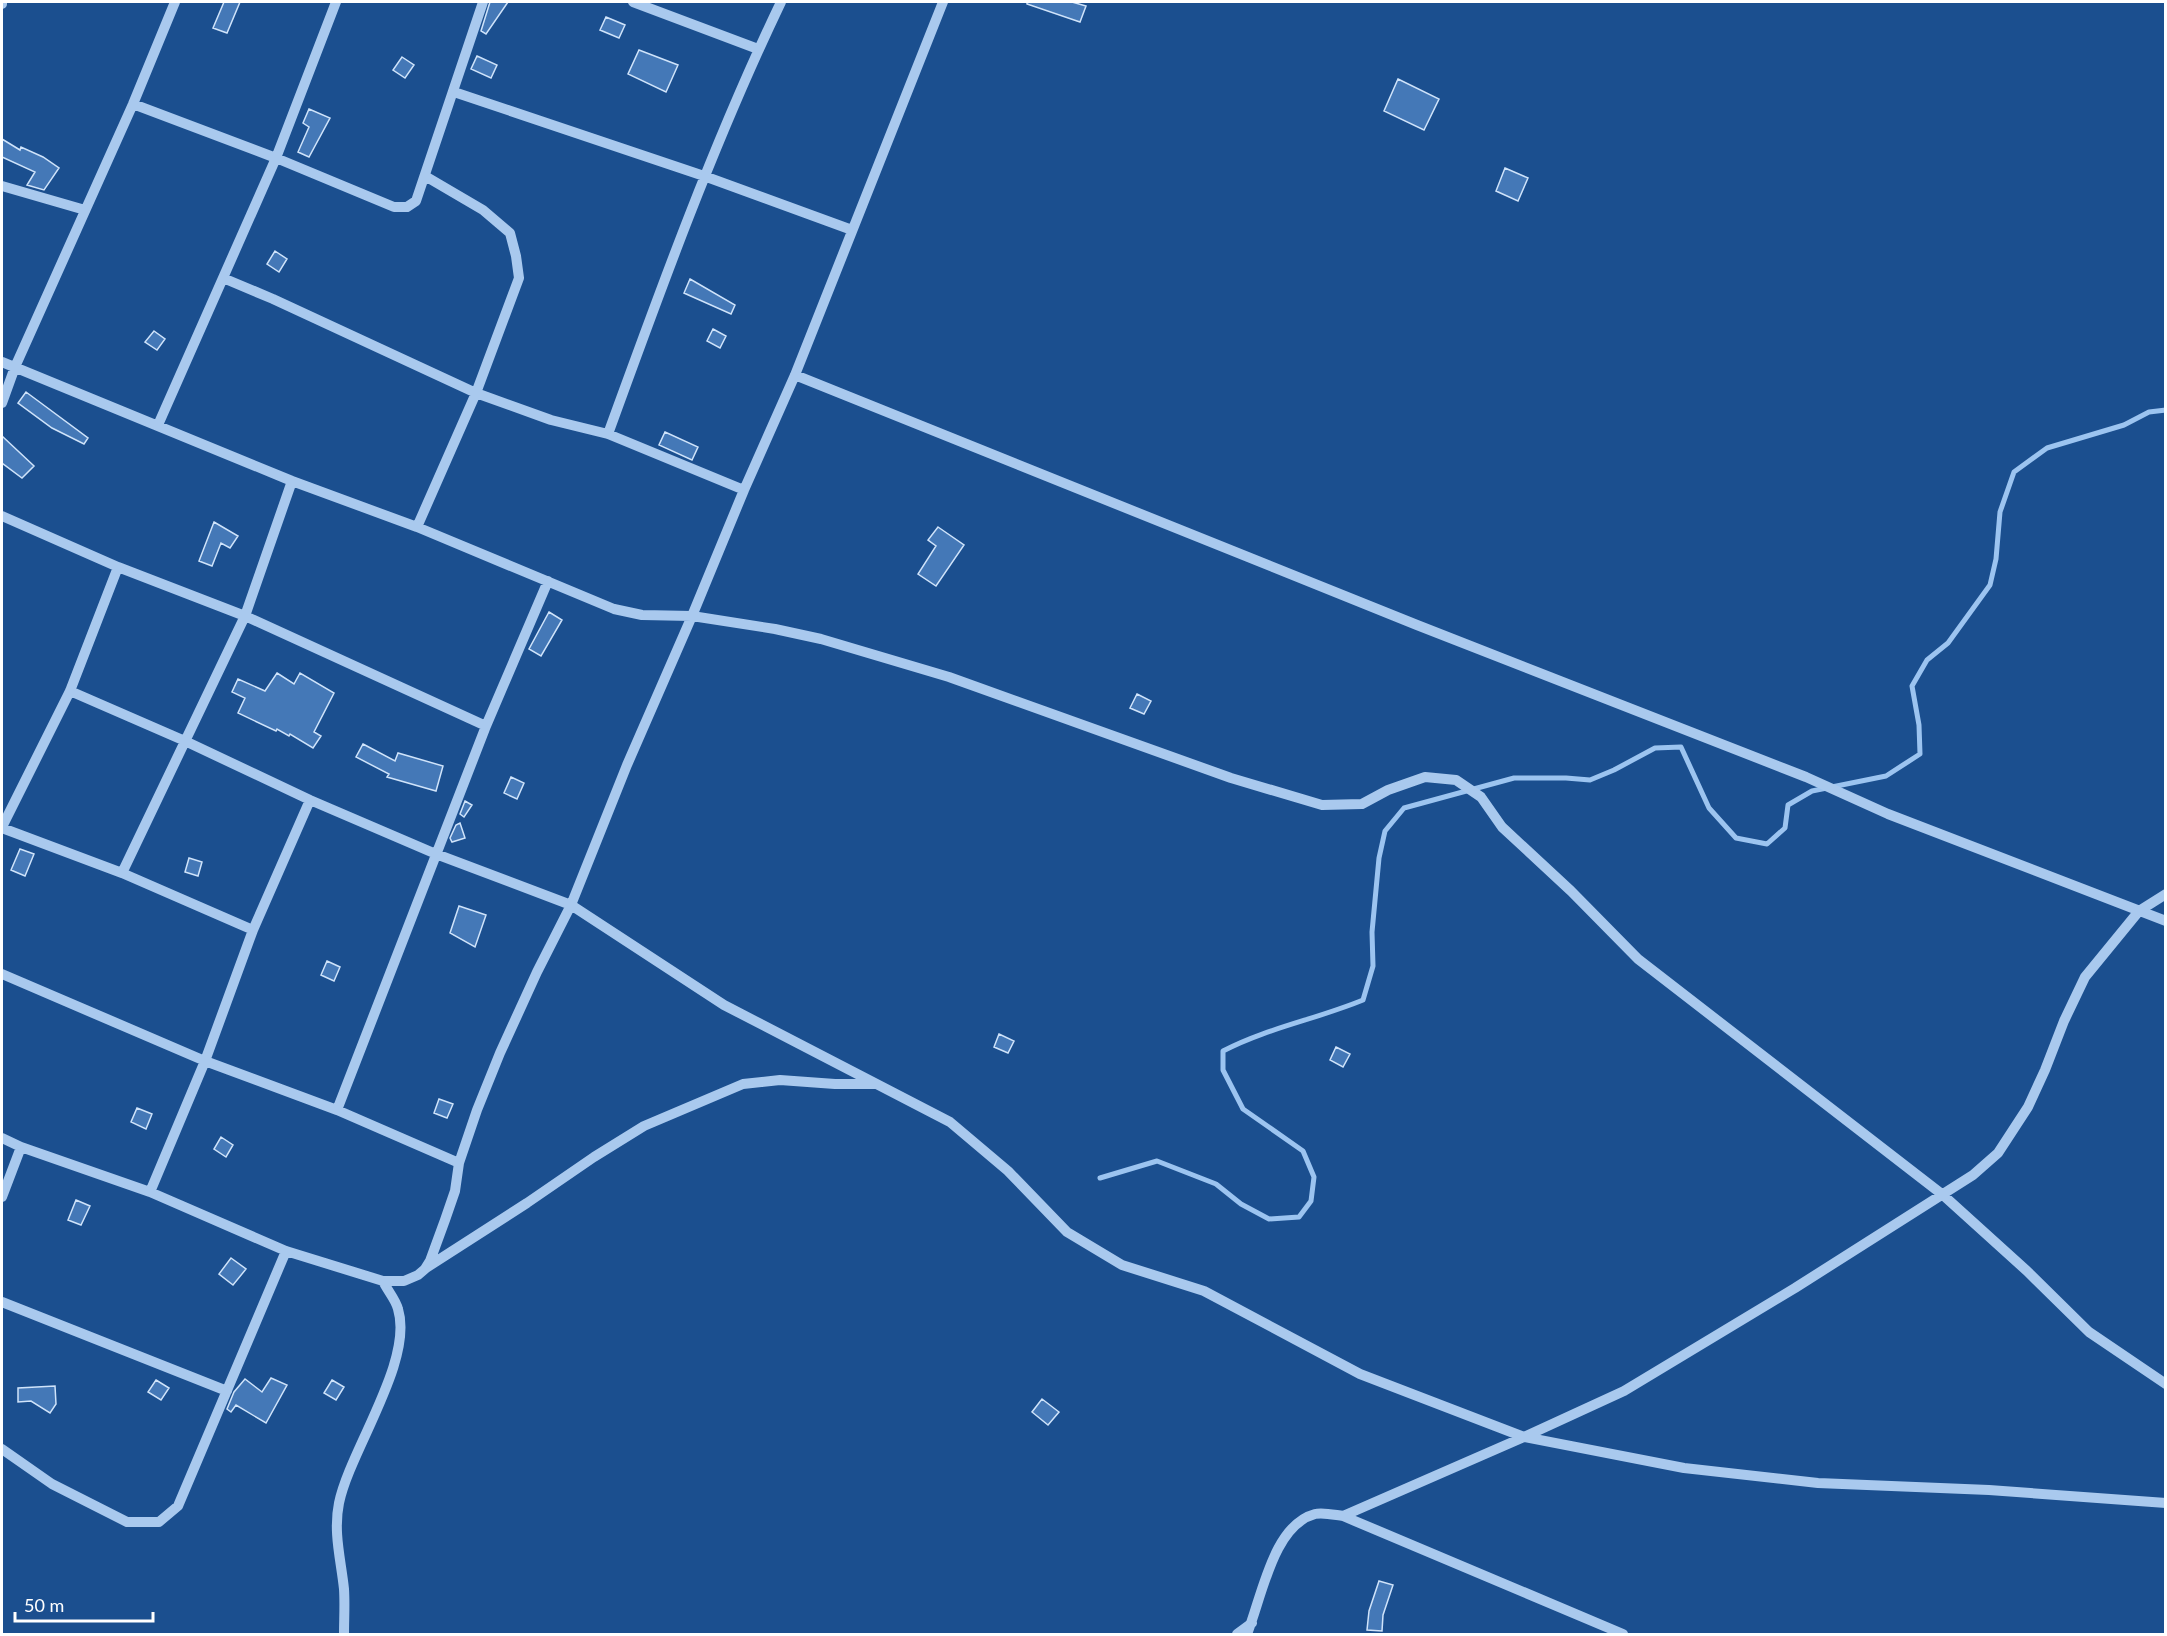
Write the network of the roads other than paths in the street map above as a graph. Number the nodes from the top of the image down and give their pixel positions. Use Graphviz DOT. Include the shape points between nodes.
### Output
graph roads {
  1 [pos="175,2"];
  2 [pos="336,2"];
  3 [pos="483,2"];
  4 [pos="633,2"];
  5 [pos="781,2"];
  6 [pos="943,2"];
  7 [pos="758,49"];
  8 [pos="454,92"];
  9 [pos="133,104"];
  10 [pos="276,158"];
  11 [pos="425,176"];
  12 [pos="704,176"];
  13 [pos="2,186"];
  14 [pos="85,210"];
  15 [pos="852,230"];
  16 [pos="223,278"];
  17 [pos="2,362"];
  18 [pos="15,367"];
  19 [pos="795,375"];
  20 [pos="476,393"];
  21 [pos="2,403"];
  22 [pos="158,425"];
  23 [pos="608,434"];
  24 [pos="292,481"];
  25 [pos="744,490"];
  26 [pos="2,516"];
  27 [pos="417,527"];
  28 [pos="118,567"];
  29 [pos="548,581"];
  30 [pos="245,616"];
  31 [pos="692,616"];
  32 [pos="70,691"];
  33 [pos="486,726"];
  34 [pos="185,741"];
  35 [pos="310,800"];
  36 [pos="2,827"];
  37 [pos="436,854"];
  38 [pos="122,873"];
  39 [pos="2166,894"];
  40 [pos="571,905"];
  41 [pos="2139,911"];
  42 [pos="2166,921"];
  43 [pos="253,930"];
  44 [pos="2,974"];
  45 [pos="205,1061"];
  46 [pos="876,1084"];
  47 [pos="337,1110"];
  48 [pos="2,1138"];
  49 [pos="21,1147"];
  50 [pos="459,1163"];
  51 [pos="150,1192"];
  52 [pos="1943,1195"];
  53 [pos="2,1197"];
  54 [pos="286,1251"];
  55 [pos="425,1269"];
  56 [pos="383,1281"];
  57 [pos="2,1302"];
  58 [pos="2166,1384"];
  59 [pos="226,1391"];
  60 [pos="1524,1437"];
  61 [pos="2,1449"];
  62 [pos="2166,1503"];
  63 [pos="1343,1516"];
  64 [pos="1252,1623"];
  65 [pos="344,1635"];
  66 [pos="1238,1635"];
  67 [pos="1247,1635"];
  68 [pos="1623,1635"];
  1 -- 9 [label="street"];
  2 -- 10 [label="street"];
  3 -- 8 [label="street"];
  4 -- 7 [label="street"];
  5 -- 7 [label="street"];
  6 -- 15 [label="street"];
  7 -- 12 [label="street"];
  8 -- 11 [label="street"];
  8 -- 12 [label="street"];
  9 -- 10 [label="street"];
  9 -- 14 [label="street"];
  10 -- 11 [label="street" via="394,207 407,207 416,201"];
  10 -- 16 [label="street"];
  11 -- 20 [label="street" via="497,221 510,233 516,256 519,278"];
  12 -- 15 [label="street"];
  12 -- 23 [label="street"];
  13 -- 14 [label="street"];
  14 -- 18 [label="street"];
  15 -- 19 [label="street"];
  16 -- 20 [label="street"];
  16 -- 22 [label="street"];
  17 -- 18 [label="street"];
  18 -- 21 [label="street"];
  18 -- 22 [label="street"];
  19 -- 25 [label="street"];
  19 -- 41 [label="street"];
  20 -- 23 [label="street" via="551,420"];
  20 -- 27 [label="street"];
  22 -- 24 [label="street"];
  23 -- 25 [label="street"];
  24 -- 27 [label="street"];
  24 -- 30 [label="street"];
  25 -- 31 [label="street"];
  26 -- 28 [label="street"];
  27 -- 29 [label="street"];
  28 -- 30 [label="street"];
  28 -- 32 [label="street"];
  29 -- 31 [label="street" via="614,609 642,615"];
  29 -- 33 [label="street"];
  30 -- 33 [label="street"];
  30 -- 34 [label="street"];
  31 -- 40 [label="street"];
  31 -- 52 [label="street" via="820,639 949,677 1231,778 1322,805 1362,804 1425,777 1456,780 1481,797 1502,827 1638,959"];
  32 -- 34 [label="street"];
  32 -- 36 [label="street"];
  33 -- 37 [label="street"];
  34 -- 35 [label="street"];
  34 -- 38 [label="street"];
  35 -- 37 [label="street"];
  35 -- 43 [label="street"];
  36 -- 38 [label="street"];
  37 -- 40 [label="street"];
  37 -- 47 [label="street"];
  38 -- 43 [label="street"];
  39 -- 41 [label="street"];
  40 -- 46 [label="street" via="724,1005"];
  40 -- 50 [label="street" via="500,1053"];
  41 -- 42 [label="street"];
  41 -- 52 [label="street" via="2085,977 2028,1107 1998,1153"];
  43 -- 45 [label="street"];
  44 -- 45 [label="street"];
  45 -- 47 [label="street"];
  45 -- 51 [label="street"];
  46 -- 55 [label="street" via="780,1080 743,1084 644,1126"];
  46 -- 60 [label="street" via="950,1122 1008,1170 1067,1232 1122,1265 1204,1291 1360,1374"];
  47 -- 50 [label="street"];
  48 -- 49 [label="street"];
  49 -- 51 [label="street"];
  49 -- 53 [label="street"];
  50 -- 55 [label="street" via="452,1203"];
  51 -- 54 [label="street"];
  52 -- 58 [label="street" via="2089,1332"];
  52 -- 60 [label="street" via="1624,1391"];
  54 -- 56 [label="street"];
  54 -- 59 [label="street"];
  55 -- 56 [label="street" via="411,1279"];
  56 -- 65 [label="street" via="398,1309 400,1334 391,1373 339,1504 337,1552 344,1588"];
  57 -- 59 [label="street"];
  59 -- 61 [label="street" via="178,1506 159,1522 127,1522 52,1484"];
  60 -- 62 [label="street" via="1684,1468 1818,1483"];
  60 -- 63 [label="street"];
  63 -- 64 [label="street" via="1317,1513 1297,1522 1279,1544"];
  63 -- 68 [label="street"];
  64 -- 66 [label="street"];
  64 -- 67 [label="street"];
}
